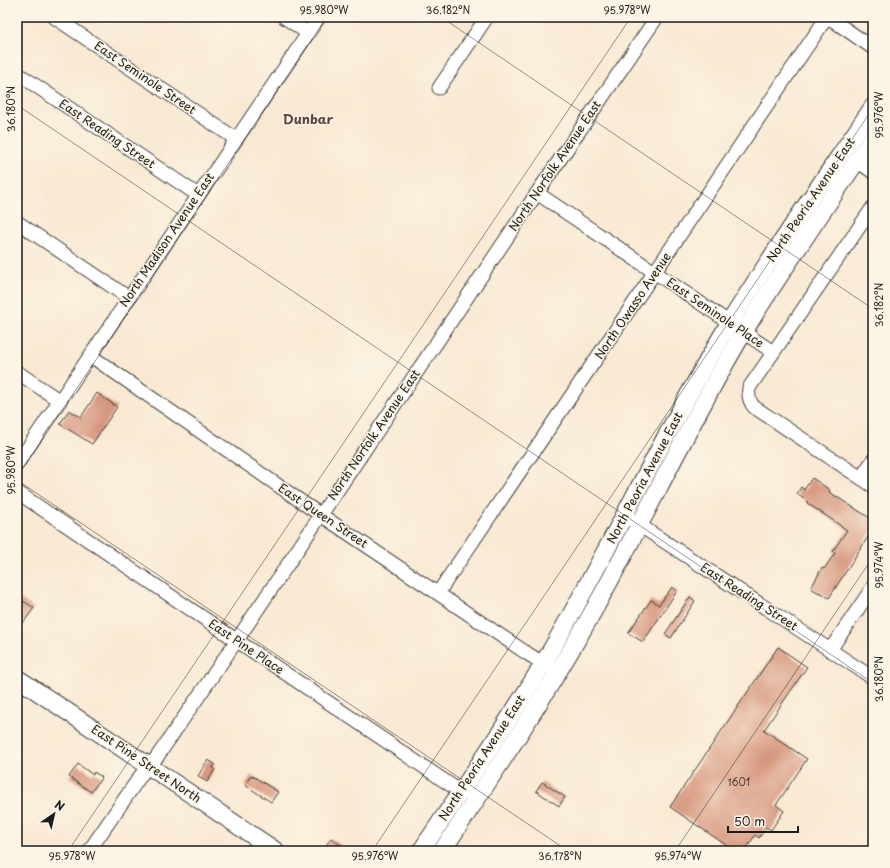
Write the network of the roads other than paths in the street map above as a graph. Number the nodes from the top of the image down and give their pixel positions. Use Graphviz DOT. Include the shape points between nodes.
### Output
graph roads {
  1 [pos="54,17"];
  2 [pos="284,17"];
  3 [pos="319,17"];
  4 [pos="487,17"];
  5 [pos="657,17"];
  6 [pos="827,17"];
  7 [pos="308,33"];
  8 [pos="873,48"];
  9 [pos="17,73"];
  10 [pos="439,88"];
  11 [pos="873,107"];
  12 [pos="873,137"];
  13 [pos="236,139"];
  14 [pos="857,161"];
  15 [pos="873,172"];
  16 [pos="537,194"];
  17 [pos="198,195"];
  18 [pos="873,207"];
  19 [pos="17,222"];
  20 [pos="655,273"];
  21 [pos="129,298"];
  22 [pos="730,323"];
  23 [pos="744,332"];
  24 [pos="773,352"];
  25 [pos="91,356"];
  26 [pos="17,372"];
  27 [pos="60,401"];
  28 [pos="873,460"];
  29 [pos="17,464"];
  30 [pos="861,478"];
  31 [pos="873,486"];
  32 [pos="17,492"];
  33 [pos="321,515"];
  34 [pos="624,516"];
  35 [pos="639,525"];
  36 [pos="873,587"];
  37 [pos="438,593"];
  38 [pos="237,640"];
  39 [pos="830,650"];
  40 [pos="543,664"];
  41 [pos="559,672"];
  42 [pos="17,678"];
  43 [pos="873,678"];
  44 [pos="149,766"];
  45 [pos="461,792"];
  46 [pos="477,799"];
  47 [pos="265,848"];
  48 [pos="89,851"];
  49 [pos="421,851"];
  50 [pos="442,851"];
  1 -- 13 [label="street, East Seminole Street"];
  2 -- 7 [label="street"];
  3 -- 7 [label="street, North Madison Avenue East"];
  4 -- 10 [label="street"];
  5 -- 16 [label="street, North Norfolk Avenue East"];
  6 -- 8 [label="street"];
  6 -- 20 [label="street, North Owasso Avenue"];
  7 -- 13 [label="street, North Madison Avenue East"];
  9 -- 17 [label="street, East Reading Street"];
  11 -- 22 [label="main road, North Peoria Avenue East"];
  12 -- 14 [label="main road, North Peoria Avenue East"];
  13 -- 17 [label="street, North Madison Avenue East"];
  14 -- 15 [label="street"];
  14 -- 23 [label="main road, North Peoria Avenue East"];
  16 -- 20 [label="street, East Seminole Place"];
  16 -- 33 [label="street, North Norfolk Avenue East"];
  17 -- 21 [label="street, North Madison Avenue East"];
  18 -- 24 [label="street"];
  19 -- 21 [label="street"];
  20 -- 22 [label="street, East Seminole Place"];
  20 -- 37 [label="street, North Owasso Avenue"];
  21 -- 25 [label="street, North Madison Avenue East"];
  22 -- 23 [label="street, East Seminole Place"];
  22 -- 34 [label="main road, North Peoria Avenue East" via="672,424"];
  23 -- 24 [label="street, East Seminole Place"];
  23 -- 35 [label="main road, North Peoria Avenue East" via="695,417"];
  24 -- 30 [label="street" via="749,388 749,401 754,407"];
  25 -- 27 [label="street, North Madison Avenue East"];
  25 -- 33 [label="street, East Queen Street"];
  26 -- 27 [label="street"];
  27 -- 29 [label="street, North Madison Avenue East"];
  28 -- 30 [label="street"];
  30 -- 31 [label="street"];
  32 -- 38 [label="street, East Pine Place"];
  33 -- 37 [label="street, East Queen Street"];
  33 -- 38 [label="street, North Norfolk Avenue East"];
  34 -- 35 [label="street, East Reading Street"];
  34 -- 40 [label="main road, North Peoria Avenue East"];
  35 -- 39 [label="street, East Reading Street"];
  35 -- 41 [label="main road, North Peoria Avenue East"];
  36 -- 39 [label="street"];
  37 -- 40 [label="street, East Queen Street"];
  38 -- 44 [label="street, North Norfolk Avenue East"];
  38 -- 45 [label="street, East Pine Place"];
  39 -- 43 [label="street, East Reading Street"];
  40 -- 41 [label="street, East Queen Street"];
  40 -- 45 [label="main road, North Peoria Avenue East"];
  41 -- 46 [label="main road, North Peoria Avenue East"];
  42 -- 44 [label="main road, East Pine Street North"];
  44 -- 47 [label="main road, East Pine Street North"];
  44 -- 48 [label="street, North Norfolk Avenue East" via="140,775"];
  45 -- 46 [label="street, East Pine Place"];
  45 -- 49 [label="main road, North Peoria Avenue East"];
  46 -- 50 [label="main road, North Peoria Avenue East"];
}
